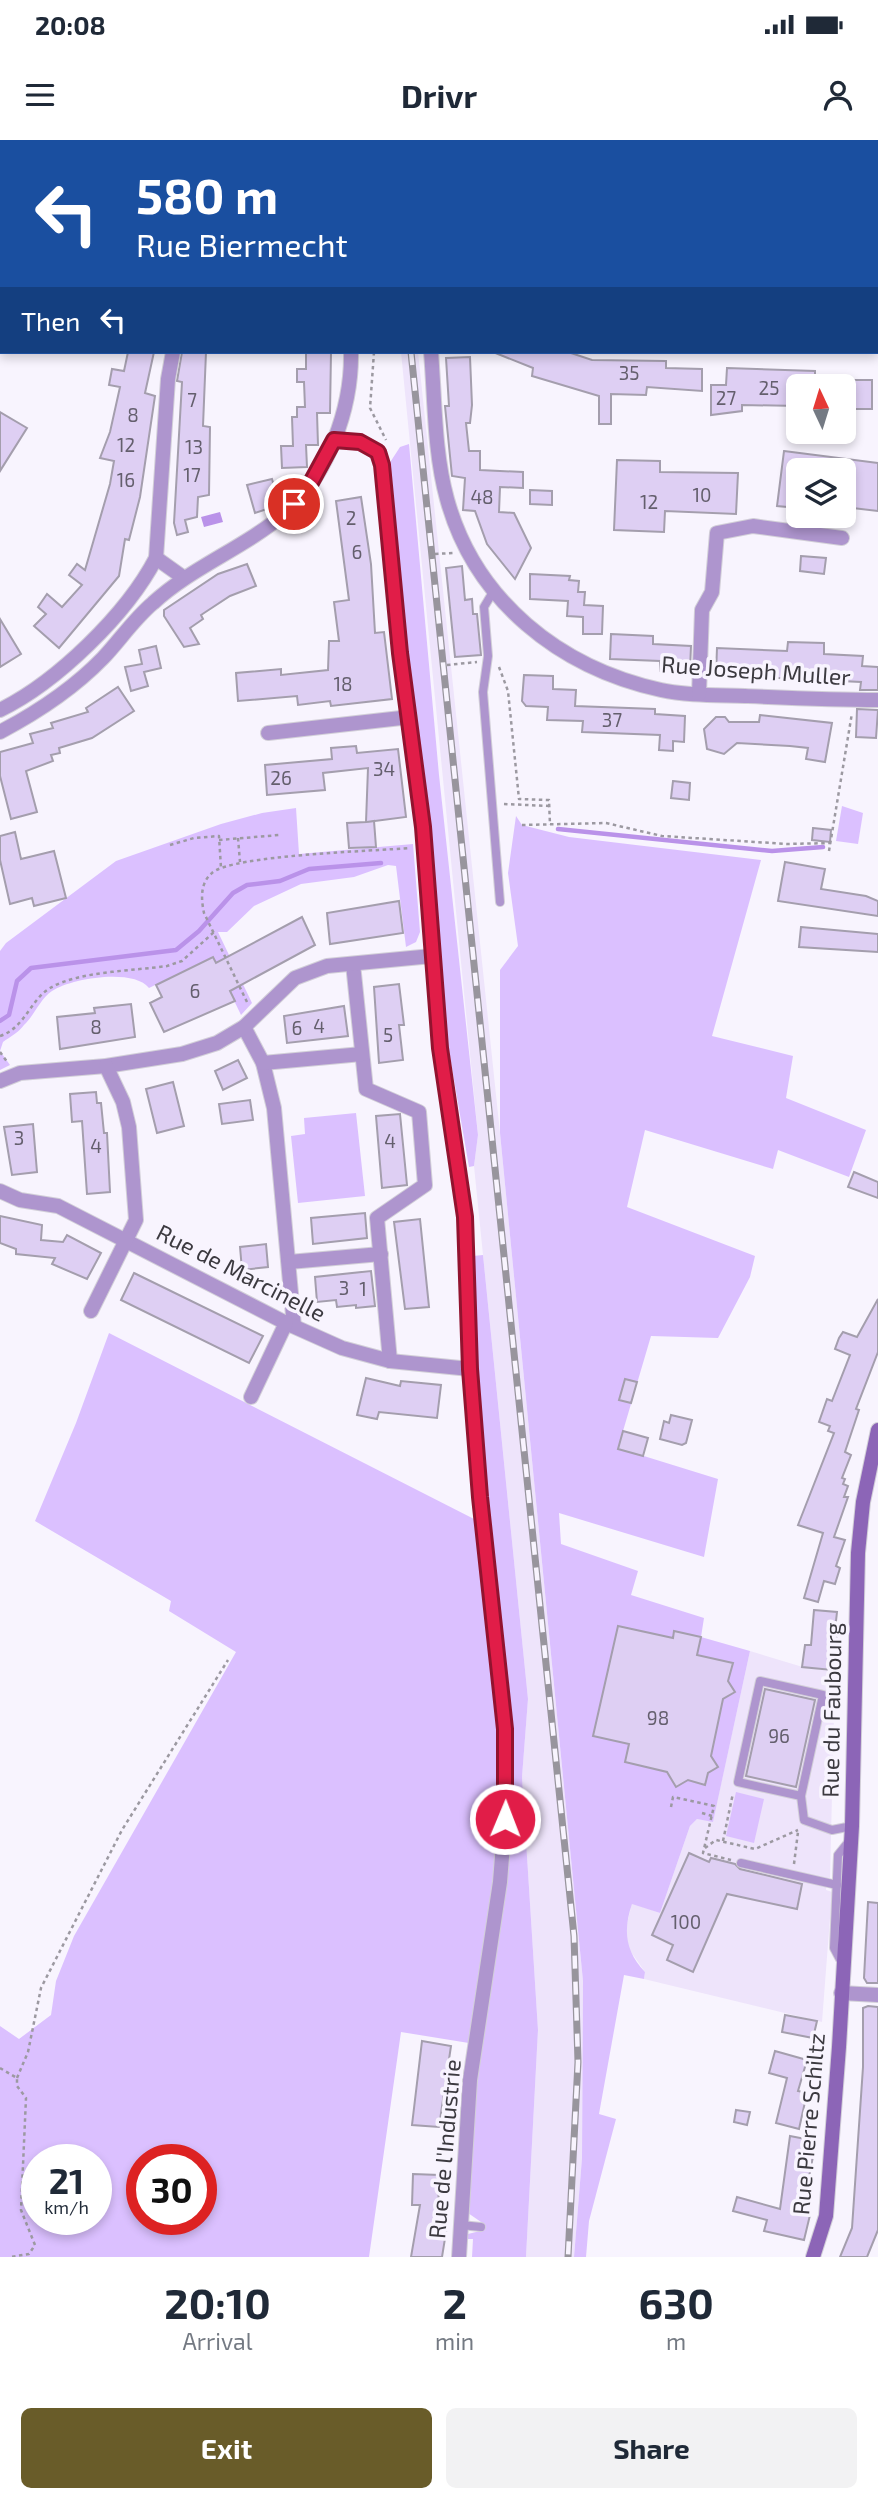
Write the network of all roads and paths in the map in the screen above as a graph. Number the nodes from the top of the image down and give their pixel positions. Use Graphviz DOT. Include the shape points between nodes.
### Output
graph roads {
  1 [pos="173,354"];
  2 [pos="351,354"];
  3 [pos="374,354"];
  4 [pos="432,354"];
  5 [pos="334,440"];
  6 [pos="382,465"];
  7 [pos="842,538"];
  8 [pos="156,558"];
  9 [pos="184,578"];
  10 [pos="493,592"];
  11 [pos="486,633"];
  12 [pos="487,662"];
  13 [pos="447,665"];
  14 [pos="699,694"];
  15 [pos="854,700"];
  16 [pos="878,700"];
  17 [pos="0,710"];
  18 [pos="410,717"];
  19 [pos="0,732"];
  20 [pos="268,733"];
  21 [pos="492,804"];
  22 [pos="549,806"];
  23 [pos="522,825"];
  24 [pos="550,825"];
  25 [pos="279,835"];
  26 [pos="238,838"];
  27 [pos="219,840"];
  28 [pos="831,843"];
  29 [pos="170,845"];
  30 [pos="424,847"];
  31 [pos="829,851"];
  32 [pos="240,862"];
  33 [pos="221,868"];
  34 [pos="500,902"];
  35 [pos="214,932"];
  36 [pos="432,956"];
  37 [pos="353,964"];
  38 [pos="249,1022"];
  39 [pos="0,1036"];
  40 [pos="362,1054"];
  41 [pos="263,1063"];
  42 [pos="106,1066"];
  43 [pos="0,1081"];
  44 [pos="0,1191"];
  45 [pos="127,1241"];
  46 [pos="381,1254"];
  47 [pos="289,1262"];
  48 [pos="91,1311"];
  49 [pos="290,1325"];
  50 [pos="390,1360"];
  51 [pos="470,1369"];
  52 [pos="251,1396"];
  53 [pos="878,1430"];
  54 [pos="228,1660"];
  55 [pos="738,1782"];
  56 [pos="801,1796"];
  57 [pos="671,1807"];
  58 [pos="702,1813"];
  59 [pos="712,1816"];
  60 [pos="804,1820"];
  61 [pos="798,1830"];
  62 [pos="851,1833"];
  63 [pos="723,1841"];
  64 [pos="705,1848"];
  65 [pos="741,1863"];
  66 [pos="793,1876"];
  67 [pos="837,1885"];
  68 [pos="843,1964"];
  69 [pos="841,1993"];
  70 [pos="878,1994"];
  71 [pos="0,2068"];
  72 [pos="17,2078"];
  73 [pos="461,2225"];
  74 [pos="481,2227"];
  75 [pos="10,2257"];
  76 [pos="459,2257"];
  77 [pos="813,2257"];
  1 -- 8 [label="street"];
  2 -- 5 [label="street"];
  3 -- 6 [label="path" via="370,408 389,445 389,464"];
  4 -- 10 [label="street, Rue Joseph Muller" via="440,471 464,544"];
  5 -- 6 [label="street" via="370,446 378,452"];
  5 -- 9 [label="street" via="308,488 282,515"];
  6 -- 18 [label="street, Rue de l'Industrie"];
  7 -- 14 [label="street" via="753,526 716,533 712,593 702,610"];
  8 -- 9 [label="street"];
  8 -- 17 [label="street" via="146,578 87,645 50,679"];
  9 -- 19 [label="street" via="151,604 64,694"];
  10 -- 11 [label="lane" via="484,607"];
  10 -- 14 [label="street, Rue Joseph Muller" via="545,641 583,664 664,691"];
  11 -- 12 [label="lane"];
  11 -- 22 [label="path" via="508,691 519,799 549,800"];
  12 -- 13 [label="path"];
  12 -- 21 [label="lane" via="483,692"];
  14 -- 15 [label="street, Rue Joseph Muller"];
  15 -- 16 [label="street, Rue Joseph Muller"];
  15 -- 28 [label="path"];
  18 -- 20 [label="street"];
  18 -- 30 [label="street, Rue de l'Industrie"];
  21 -- 22 [label="path"];
  21 -- 34 [label="lane"];
  22 -- 24 [label="path"];
  23 -- 24 [label="path"];
  24 -- 28 [label="path" via="606,823 662,836"];
  25 -- 26 [label="path"];
  26 -- 27 [label="path"];
  26 -- 32 [label="path"];
  27 -- 29 [label="path" via="219,835"];
  27 -- 33 [label="path"];
  28 -- 31 [label="path"];
  30 -- 32 [label="path"];
  30 -- 36 [label="street, Rue de l'Industrie"];
  32 -- 33 [label="path"];
  33 -- 35 [label="path" via="203,885 201,901"];
  35 -- 38 [label="path"];
  35 -- 39 [label="path" via="182,961 69,979 47,989 21,1023"];
  36 -- 37 [label="street"];
  36 -- 51 [label="street, Rue de l'Industrie" via="440,1048 465,1217"];
  37 -- 38 [label="street" via="327,966 295,978"];
  37 -- 40 [label="street"];
  38 -- 41 [label="street"];
  38 -- 42 [label="street" via="217,1043 183,1054"];
  40 -- 41 [label="street"];
  40 -- 46 [label="street" via="366,1089 419,1112 425,1185 377,1218"];
  41 -- 47 [label="street" via="274,1108"];
  42 -- 43 [label="street" via="20,1073"];
  42 -- 45 [label="street" via="129,1127 136,1220"];
  44 -- 45 [label="street, Rue de Marcinelle" via="20,1200 58,1206"];
  45 -- 48 [label="street"];
  45 -- 49 [label="street, Rue de Marcinelle"];
  46 -- 47 [label="street"];
  46 -- 50 [label="street"];
  47 -- 49 [label="street"];
  49 -- 50 [label="street, Rue de Marcinelle" via="342,1348"];
  49 -- 52 [label="street"];
  50 -- 51 [label="street, Rue de Marcinelle"];
  51 -- 73 [label="street, Rue de l'Industrie" via="506,1774 499,1882 467,2113"];
  53 -- 62 [label="main road, Rue du Faubourg" via="863,1502 859,1553"];
  54 -- 72 [label="path" via="122,1830 47,1976"];
  55 -- 56 [label="lane"];
  55 -- 56 [label="lane" via="760,1681 823,1695"];
  55 -- 63 [label="path"];
  56 -- 60 [label="lane"];
  57 -- 59 [label="path" via="673,1797 687,1800 714,1806"];
  58 -- 59 [label="path"];
  59 -- 64 [label="path"];
  60 -- 61 [label="path"];
  60 -- 62 [label="lane"];
  61 -- 63 [label="path" via="755,1849"];
  61 -- 66 [label="path"];
  62 -- 67 [label="lane" via="838,1855"];
  62 -- 68 [label="main road, Rue du Faubourg"];
  63 -- 64 [label="path"];
  64 -- 65 [label="path" via="703,1853"];
  65 -- 66 [label="lane"];
  66 -- 67 [label="lane"];
  67 -- 68 [label="lane" via="834,1948"];
  68 -- 69 [label="main road, Rue du Faubourg"];
  69 -- 70 [label="street"];
  69 -- 77 [label="main road, Rue Pierre Schiltz" via="826,2216"];
  71 -- 72 [label="path"];
  72 -- 75 [label="path" via="26,2098 21,2210 35,2245 29,2254"];
  73 -- 74 [label="lane"];
  73 -- 76 [label="street, Rue de l'Industrie"];
}
